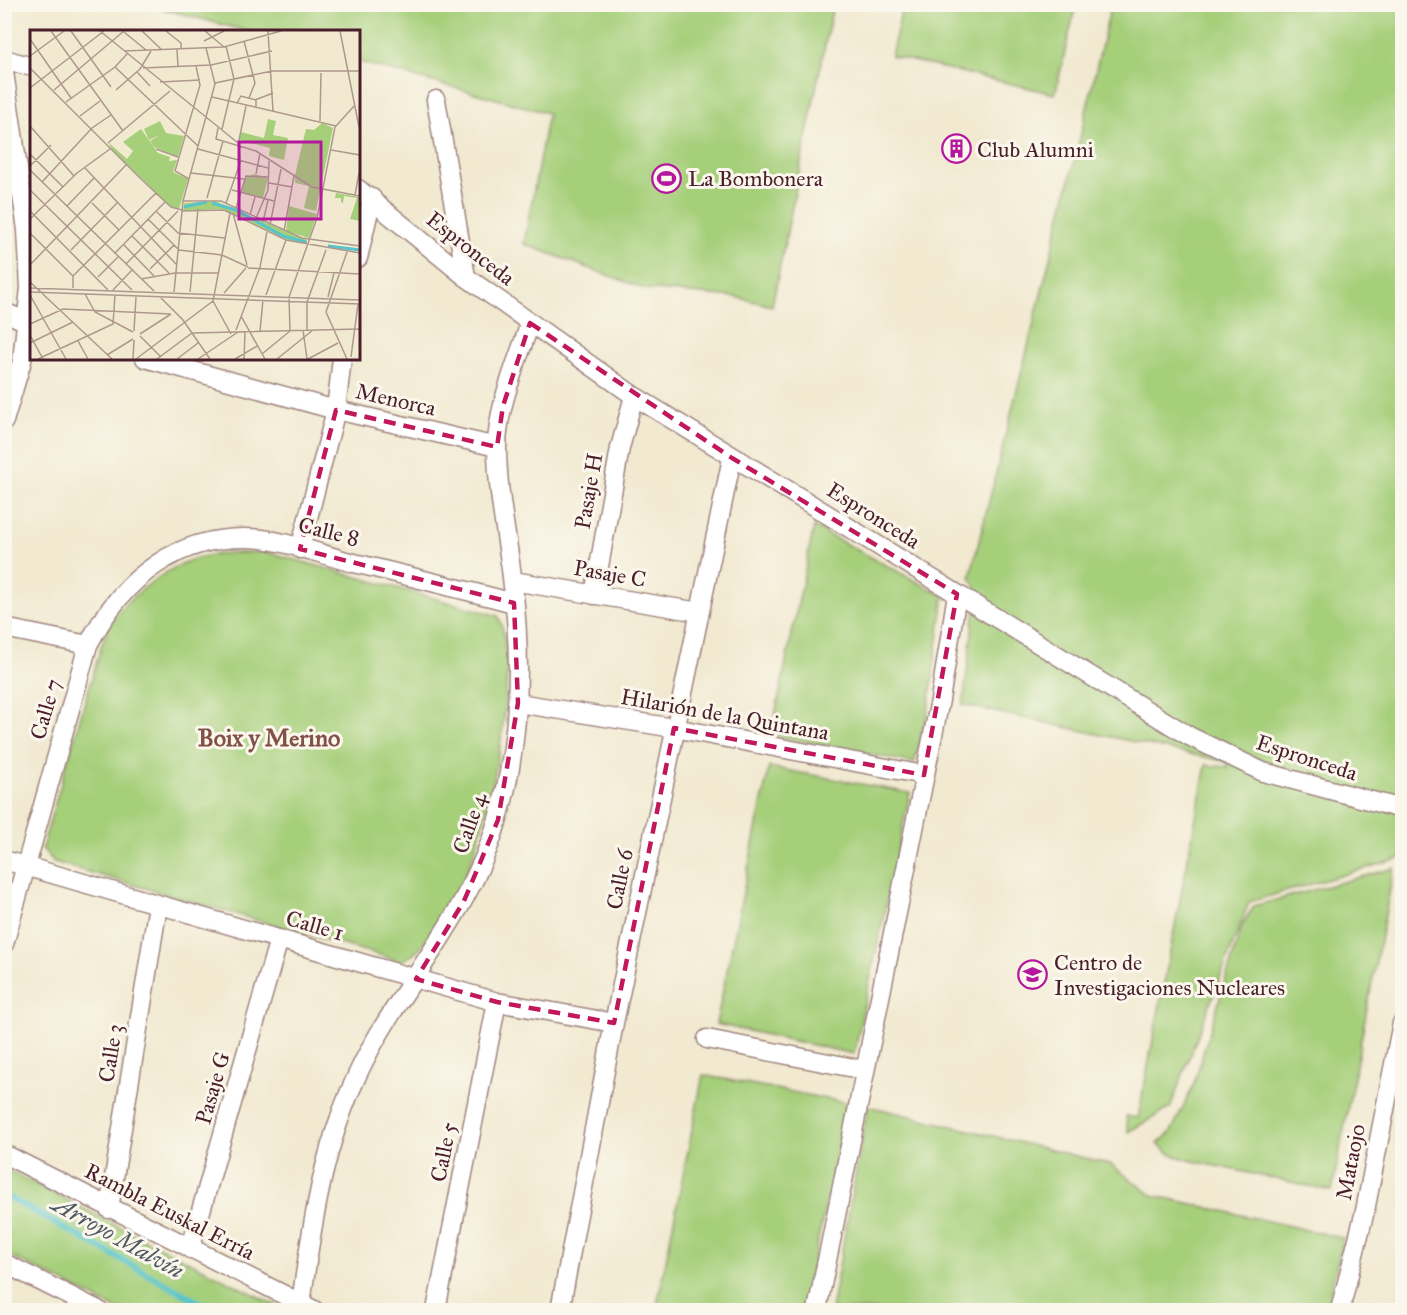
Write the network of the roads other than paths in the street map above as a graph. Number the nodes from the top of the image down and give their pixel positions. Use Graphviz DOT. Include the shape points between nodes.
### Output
graph roads {
  1 [pos="4,59"];
  2 [pos="30,66"];
  3 [pos="4,72"];
  4 [pos="436,100"];
  5 [pos="365,194"];
  6 [pos="360,240"];
  7 [pos="466,277"];
  8 [pos="4,312"];
  9 [pos="30,323"];
  10 [pos="530,323"];
  11 [pos="152,360"];
  12 [pos="342,360"];
  13 [pos="634,396"];
  14 [pos="336,410"];
  15 [pos="4,421"];
  16 [pos="497,447"];
  17 [pos="732,458"];
  18 [pos="300,549"];
  19 [pos="137,577"];
  20 [pos="513,581"];
  21 [pos="957,594"];
  22 [pos="594,595"];
  23 [pos="514,603"];
  24 [pos="699,612"];
  25 [pos="4,628"];
  26 [pos="88,645"];
  27 [pos="518,703"];
  28 [pos="674,728"];
  29 [pos="924,775"];
  30 [pos="1402,809"];
  31 [pos="4,860"];
  32 [pos="26,866"];
  33 [pos="158,905"];
  34 [pos="279,939"];
  35 [pos="4,945"];
  36 [pos="416,979"];
  37 [pos="497,1002"];
  38 [pos="614,1023"];
  39 [pos="1402,1023"];
  40 [pos="707,1040"];
  41 [pos="864,1070"];
  42 [pos="4,1154"];
  43 [pos="109,1209"];
  44 [pos="190,1249"];
  45 [pos="4,1263"];
  46 [pos="308,1307"];
  47 [pos="98,1311"];
  48 [pos="436,1311"];
  49 [pos="560,1311"];
  50 [pos="817,1311"];
  51 [pos="1340,1311"];
  1 -- 2 [label="street"];
  3 -- 9 [label="street" via="27,230"];
  4 -- 7 [label="street"];
  5 -- 6 [label="street"];
  5 -- 7 [label="street, Espronceda"];
  7 -- 10 [label="street, Espronceda"];
  8 -- 9 [label="street"];
  9 -- 15 [label="street"];
  10 -- 13 [label="street, Espronceda"];
  10 -- 16 [label="street, Calle 4" via="503,406"];
  11 -- 14 [label="street, Menorca"];
  12 -- 14 [label="street"];
  13 -- 17 [label="street, Espronceda"];
  13 -- 22 [label="street, Pasaje H" via="620,448"];
  14 -- 16 [label="street, Menorca"];
  14 -- 18 [label="street"];
  16 -- 20 [label="street, Calle 4"];
  17 -- 21 [label="street, Espronceda"];
  17 -- 24 [label="street, Calle 6"];
  18 -- 19 [label="street, Calle 8" via="264,539 208,542 171,555"];
  18 -- 23 [label="street, Calle 8"];
  19 -- 26 [label="street, Calle 7" via="101,619"];
  20 -- 22 [label="street, Pasaje C"];
  20 -- 23 [label="street, Calle 4"];
  21 -- 29 [label="street"];
  21 -- 30 [label="street, Espronceda" via="1189,736 1263,772"];
  22 -- 24 [label="street, Pasaje C"];
  23 -- 27 [label="street, Calle 4"];
  24 -- 28 [label="street, Calle 6"];
  25 -- 26 [label="street"];
  26 -- 32 [label="street, Calle 7"];
  27 -- 28 [label="street, Hilarión de la Quintana"];
  27 -- 36 [label="street, Calle 4" via="512,756 498,820 464,901"];
  28 -- 29 [label="street, Hilarión de la Quintana"];
  28 -- 38 [label="street, Calle 6"];
  29 -- 41 [label="street"];
  31 -- 32 [label="street, Calle 1"];
  32 -- 33 [label="street, Calle 1"];
  32 -- 35 [label="street, Calle 7"];
  33 -- 34 [label="street, Calle 1"];
  33 -- 43 [label="street, Calle 3"];
  34 -- 36 [label="street, Calle 1"];
  34 -- 44 [label="street, Pasaje G"];
  36 -- 37 [label="street, Calle 1"];
  36 -- 46 [label="street, Calle 4" via="379,1033 330,1140 310,1234"];
  37 -- 38 [label="street, Calle 1"];
  37 -- 48 [label="street, Calle 5"];
  38 -- 49 [label="street, Calle 6"];
  39 -- 51 [label="street, Mataojo" via="1365,1211"];
  40 -- 41 [label="street"];
  41 -- 50 [label="street"];
  42 -- 43 [label="street, Rambla Euskal Erría"];
  43 -- 44 [label="street, Rambla Euskal Erría"];
  44 -- 46 [label="street, Rambla Euskal Erría"];
  45 -- 47 [label="street"];
}
